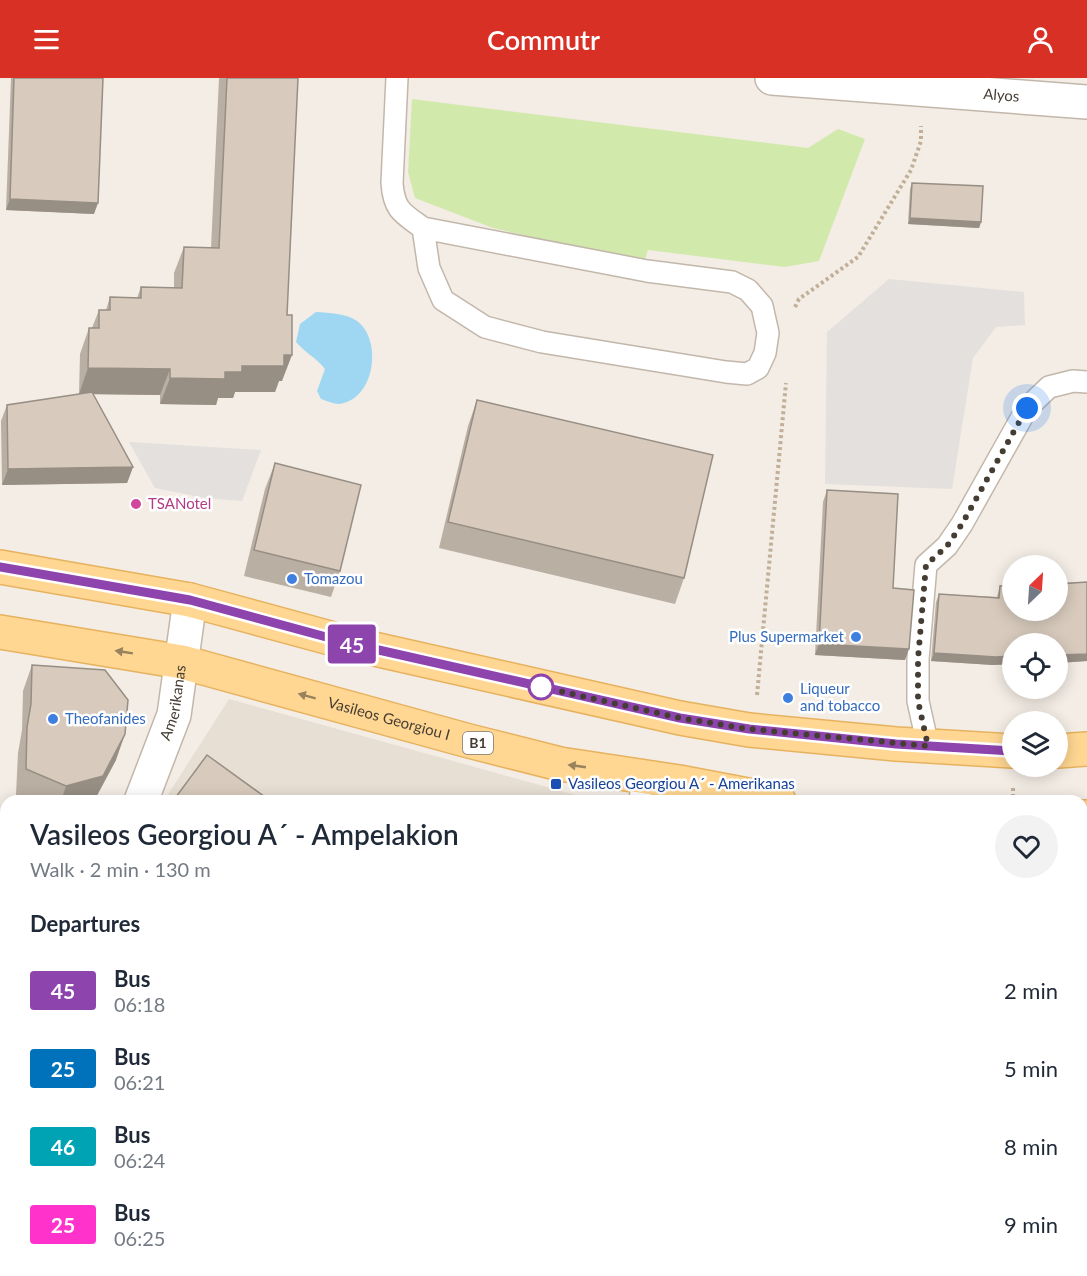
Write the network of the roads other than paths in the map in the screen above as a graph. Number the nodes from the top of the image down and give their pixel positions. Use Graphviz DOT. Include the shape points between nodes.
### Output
graph roads {
  1 [pos="397,78"];
  2 [pos="772,78"];
  3 [pos="923,83"];
  4 [pos="1087,102"];
  5 [pos="423,228"];
  6 [pos="1087,382"];
  7 [pos="0,567"];
  8 [pos="190,600"];
  9 [pos="0,632"];
  10 [pos="182,662"];
  11 [pos="928,746"];
  12 [pos="1087,749"];
  13 [pos="1068,750"];
  14 [pos="1002,764"];
  15 [pos="641,789"];
  16 [pos="143,795"];
  17 [pos="710,795"];
  1 -- 5 [label="lane" via="393,199 400,212"];
  2 -- 3 [label="street, Alyos"];
  3 -- 4 [label="street, Alyos"];
  5 -- 5 [label="lane" via="647,271 732,282 748,290 762,306 768,333 765,353 758,368 747,374 542,342 485,327 443,300 429,268"];
  6 -- 11 [label="lane" via="1049,387 1027,408 962,524 947,546 926,565 918,701"];
  7 -- 8 [label="main road"];
  8 -- 10 [label="street, Amerikanas"];
  8 -- 11 [label="main road" via="352,644 680,718 749,729"];
  10 -- 9 [label="main road, Vasileos Georgiou I / B1, one-way"];
  15 -- 10 [label="main road, Vasileos Georgiou I / B1, one-way"];
  10 -- 16 [label="street, Amerikanas" via="174,715"];
  11 -- 14 [label="main road"];
  12 -- 13 [label="main road"];
  15 -- 17 [label="main road, Vasileos Georgiou I / B1"];
}
